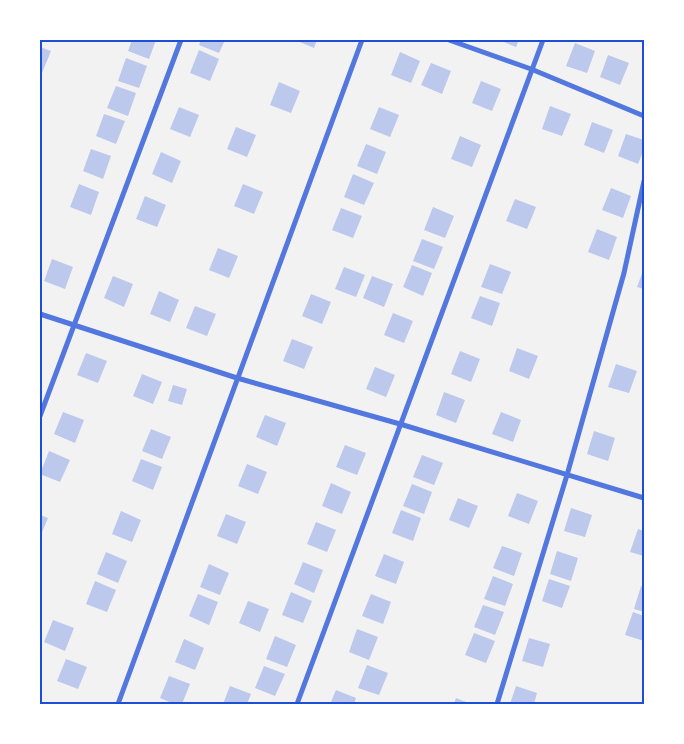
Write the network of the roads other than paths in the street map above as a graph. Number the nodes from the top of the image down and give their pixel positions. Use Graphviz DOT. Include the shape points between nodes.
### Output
graph roads {
  1 [pos="182,40"];
  2 [pos="362,40"];
  3 [pos="449,40"];
  4 [pos="543,40"];
  5 [pos="531,69"];
  6 [pos="644,116"];
  7 [pos="644,182"];
  8 [pos="40,314"];
  9 [pos="74,326"];
  10 [pos="237,378"];
  11 [pos="40,416"];
  12 [pos="400,424"];
  13 [pos="567,475"];
  14 [pos="644,498"];
  15 [pos="118,704"];
  16 [pos="297,704"];
  17 [pos="497,704"];
  1 -- 9 [label="street"];
  2 -- 10 [label="street"];
  3 -- 5 [label="street"];
  4 -- 5 [label="street"];
  5 -- 6 [label="street"];
  5 -- 12 [label="street"];
  7 -- 13 [label="street" via="624,273"];
  8 -- 9 [label="street"];
  9 -- 10 [label="street"];
  9 -- 11 [label="street"];
  10 -- 12 [label="street"];
  10 -- 15 [label="street"];
  12 -- 13 [label="street"];
  12 -- 16 [label="street"];
  13 -- 14 [label="street"];
  13 -- 17 [label="street"];
}
